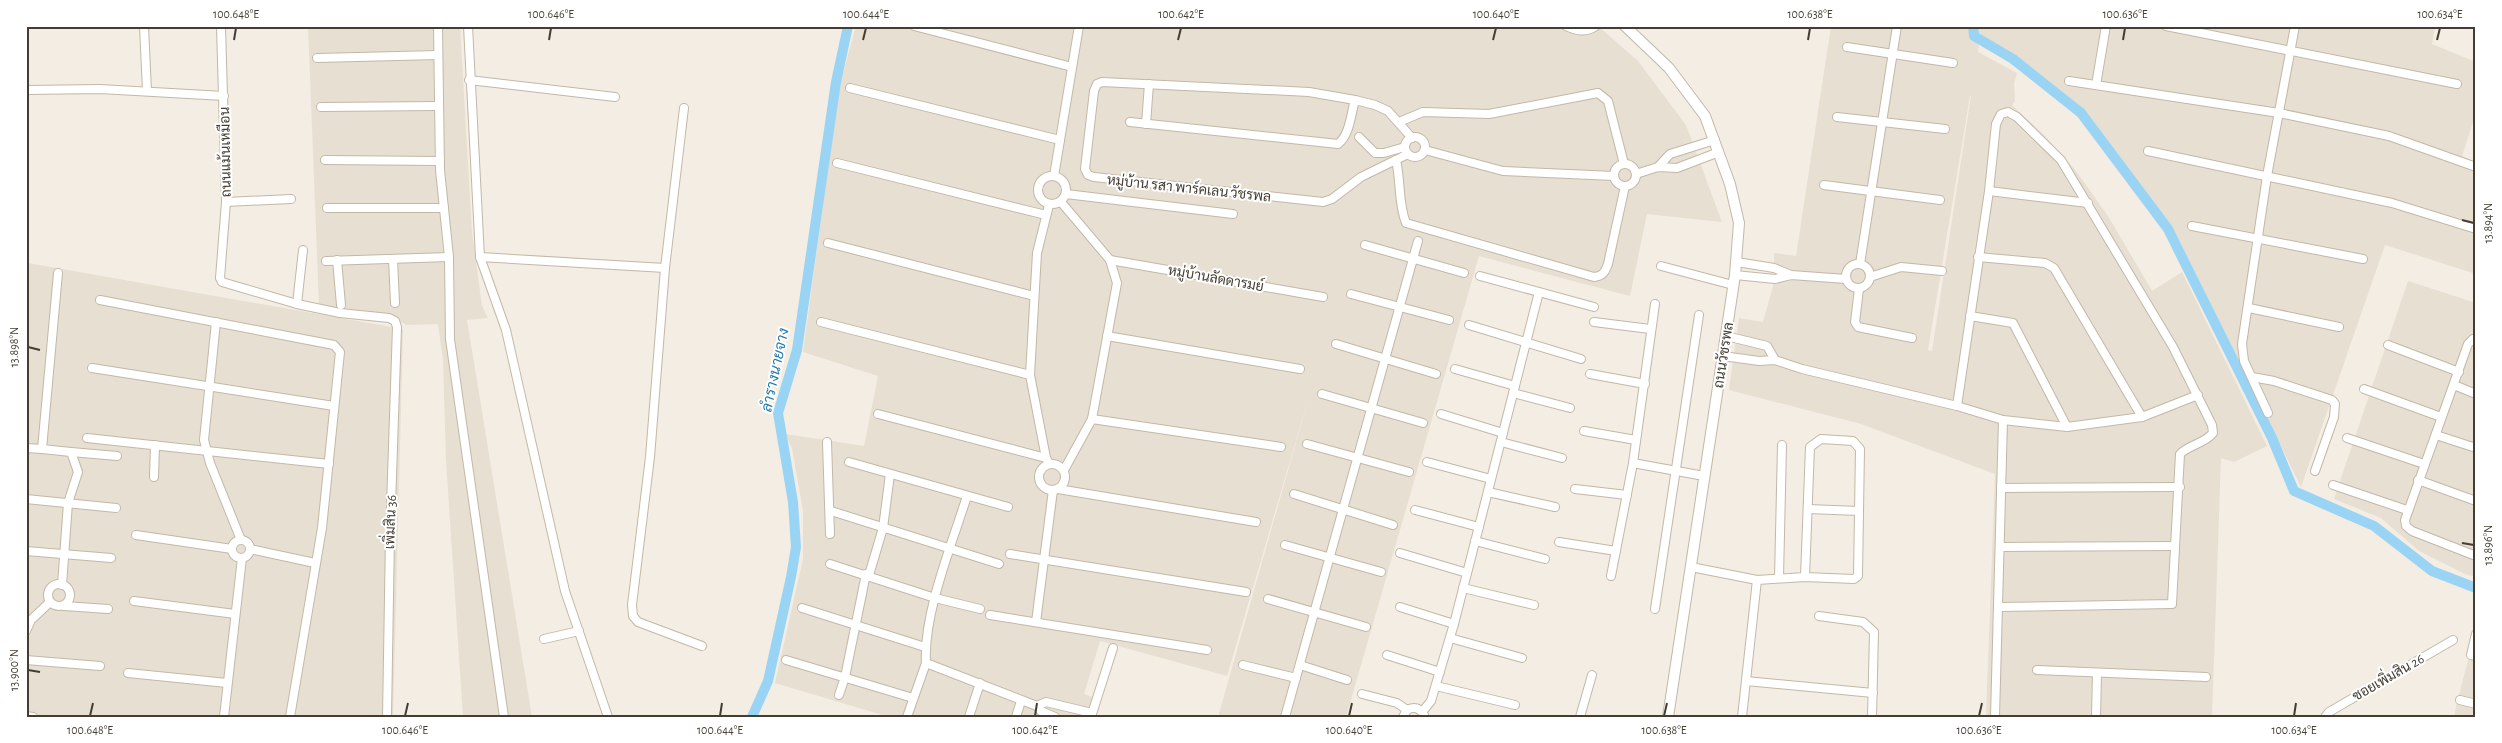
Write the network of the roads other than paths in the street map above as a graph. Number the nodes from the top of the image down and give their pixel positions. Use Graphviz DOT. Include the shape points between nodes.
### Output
graph roads {
  1 [pos="144,26"];
  2 [pos="222,26"];
  3 [pos="438,26"];
  4 [pos="468,26"];
  5 [pos="914,26"];
  6 [pos="1079,26"];
  7 [pos="1566,26"];
  8 [pos="1596,26"];
  9 [pos="1897,26"];
  10 [pos="2106,26"];
  11 [pos="2166,26"];
  12 [pos="2295,26"];
  13 [pos="1631,28"];
  14 [pos="1847,47"];
  15 [pos="2290,51"];
  16 [pos="1891,53"];
  17 [pos="438,55"];
  18 [pos="317,58"];
  19 [pos="1953,63"];
  20 [pos="1072,67"];
  21 [pos="469,80"];
  22 [pos="2069,81"];
  23 [pos="1150,84"];
  24 [pos="2457,84"];
  25 [pos="2096,85"];
  26 [pos="850,88"];
  27 [pos="26,90"];
  28 [pos="147,91"];
  29 [pos="224,96"];
  30 [pos="615,97"];
  31 [pos="1355,100"];
  32 [pos="439,106"];
  33 [pos="321,107"];
  34 [pos="684,108"];
  35 [pos="2279,113"];
  36 [pos="1837,117"];
  37 [pos="1881,121"];
  38 [pos="1130,122"];
  39 [pos="1399,122"];
  40 [pos="1146,124"];
  41 [pos="1945,129"];
  42 [pos="1359,137"];
  43 [pos="1412,138"];
  44 [pos="1060,140"];
  45 [pos="1715,140"];
  46 [pos="1406,150"];
  47 [pos="1425,150"];
  48 [pos="2148,151"];
  49 [pos="1719,152"];
  50 [pos="325,160"];
  51 [pos="1396,160"];
  52 [pos="440,161"];
  53 [pos="837,163"];
  54 [pos="1624,164"];
  55 [pos="1658,167"];
  56 [pos="2476,167"];
  57 [pos="1636,174"];
  58 [pos="1054,176"];
  59 [pos="1614,176"];
  60 [pos="2266,176"];
  61 [pos="1824,185"];
  62 [pos="1625,186"];
  63 [pos="1871,191"];
  64 [pos="1989,191"];
  65 [pos="1066,194"];
  66 [pos="291,199"];
  67 [pos="1940,200"];
  68 [pos="226,202"];
  69 [pos="1061,202"];
  70 [pos="2088,203"];
  71 [pos="1049,204"];
  72 [pos="327,208"];
  73 [pos="444,208"];
  74 [pos="1233,214"];
  75 [pos="1046,215"];
  76 [pos="2192,226"];
  77 [pos="2476,229"];
  78 [pos="2257,238"];
  79 [pos="1418,242"];
  80 [pos="828,243"];
  81 [pos="1365,245"];
  82 [pos="303,250"];
  83 [pos="1978,256"];
  84 [pos="449,257"];
  85 [pos="480,257"];
  86 [pos="393,259"];
  87 [pos="2363,259"];
  88 [pos="337,260"];
  89 [pos="1110,260"];
  90 [pos="1412,260"];
  91 [pos="326,261"];
  92 [pos="1737,262"];
  93 [pos="1860,264"];
  94 [pos="1661,266"];
  95 [pos="665,268"];
  96 [pos="1942,270"];
  97 [pos="58,273"];
  98 [pos="1464,273"];
  99 [pos="1791,275"];
  100 [pos="1480,276"];
  101 [pos="1870,277"];
  102 [pos="1846,279"];
  103 [pos="1734,280"];
  104 [pos="1859,289"];
  105 [pos="1539,292"];
  106 [pos="1351,294"];
  107 [pos="1034,296"];
  108 [pos="1323,297"];
  109 [pos="100,300"];
  110 [pos="395,303"];
  111 [pos="297,304"];
  112 [pos="1655,304"];
  113 [pos="341,305"];
  114 [pos="1594,307"];
  115 [pos="1399,308"];
  116 [pos="2249,308"];
  117 [pos="1699,315"];
  118 [pos="1970,316"];
  119 [pos="1449,320"];
  120 [pos="216,322"];
  121 [pos="821,322"];
  122 [pos="1594,322"];
  123 [pos="1469,325"];
  124 [pos="2339,327"];
  125 [pos="1650,329"];
  126 [pos="1108,336"];
  127 [pos="1726,336"];
  128 [pos="1912,338"];
  129 [pos="2476,339"];
  130 [pos="1526,342"];
  131 [pos="1336,344"];
  132 [pos="2388,345"];
  133 [pos="1723,356"];
  134 [pos="1385,357"];
  135 [pos="1581,360"];
  136 [pos="1775,360"];
  137 [pos="92,368"];
  138 [pos="1300,369"];
  139 [pos="1455,369"];
  140 [pos="2459,372"];
  141 [pos="1436,374"];
  142 [pos="1590,374"];
  143 [pos="1030,375"];
  144 [pos="2252,377"];
  145 [pos="1645,384"];
  146 [pos="2454,385"];
  147 [pos="210,388"];
  148 [pos="2364,389"];
  149 [pos="1514,390"];
  150 [pos="1322,394"];
  151 [pos="2476,394"];
  152 [pos="2198,395"];
  153 [pos="334,406"];
  154 [pos="1957,406"];
  155 [pos="1371,408"];
  156 [pos="1570,408"];
  157 [pos="2268,412"];
  158 [pos="878,414"];
  159 [pos="1441,414"];
  160 [pos="2142,417"];
  161 [pos="2441,417"];
  162 [pos="1092,419"];
  163 [pos="2003,420"];
  164 [pos="1423,423"];
  165 [pos="2067,427"];
  166 [pos="1503,432"];
  167 [pos="1584,432"];
  168 [pos="2436,436"];
  169 [pos="87,438"];
  170 [pos="2347,438"];
  171 [pos="1636,440"];
  172 [pos="827,442"];
  173 [pos="1501,442"];
  174 [pos="1307,444"];
  175 [pos="155,445"];
  176 [pos="1782,445"];
  177 [pos="26,448"];
  178 [pos="1281,448"];
  179 [pos="2476,448"];
  180 [pos="42,449"];
  181 [pos="207,451"];
  182 [pos="71,452"];
  183 [pos="117,456"];
  184 [pos="1357,457"];
  185 [pos="1562,458"];
  186 [pos="1048,460"];
  187 [pos="849,462"];
  188 [pos="1427,462"];
  189 [pos="1632,463"];
  190 [pos="329,464"];
  191 [pos="2424,464"];
  192 [pos="1064,470"];
  193 [pos="1676,470"];
  194 [pos="2315,471"];
  195 [pos="1409,472"];
  196 [pos="890,474"];
  197 [pos="1704,476"];
  198 [pos="154,477"];
  199 [pos="1491,479"];
  200 [pos="2418,480"];
  201 [pos="2333,485"];
  202 [pos="2180,487"];
  203 [pos="2002,488"];
  204 [pos="1575,489"];
  205 [pos="1055,490"];
  206 [pos="1488,492"];
  207 [pos="1294,494"];
  208 [pos="1627,494"];
  209 [pos="967,496"];
  210 [pos="26,499"];
  211 [pos="2476,501"];
  212 [pos="68,503"];
  213 [pos="1008,507"];
  214 [pos="1555,507"];
  215 [pos="116,508"];
  216 [pos="1342,509"];
  217 [pos="1808,509"];
  218 [pos="1414,510"];
  219 [pos="2407,510"];
  220 [pos="1859,511"];
  221 [pos="831,512"];
  222 [pos="1256,522"];
  223 [pos="1393,525"];
  224 [pos="1479,527"];
  225 [pos="883,528"];
  226 [pos="830,534"];
  227 [pos="136,535"];
  228 [pos="241,540"];
  229 [pos="1475,541"];
  230 [pos="1559,542"];
  231 [pos="1284,545"];
  232 [pos="2175,546"];
  233 [pos="2000,547"];
  234 [pos="951,548"];
  235 [pos="232,549"];
  236 [pos="250,549"];
  237 [pos="26,551"];
  238 [pos="1616,551"];
  239 [pos="1400,553"];
  240 [pos="64,554"];
  241 [pos="1010,554"];
  242 [pos="2476,556"];
  243 [pos="112,558"];
  244 [pos="242,558"];
  245 [pos="1330,558"];
  246 [pos="1545,559"];
  247 [pos="1042,560"];
  248 [pos="315,563"];
  249 [pos="830,564"];
  250 [pos="999,564"];
  251 [pos="1691,567"];
  252 [pos="1380,572"];
  253 [pos="1467,573"];
  254 [pos="868,575"];
  255 [pos="1611,576"];
  256 [pos="1805,577"];
  257 [pos="1779,578"];
  258 [pos="1757,580"];
  259 [pos="62,585"];
  260 [pos="1463,588"];
  261 [pos="1246,592"];
  262 [pos="935,598"];
  263 [pos="1268,599"];
  264 [pos="134,601"];
  265 [pos="50,602"];
  266 [pos="1534,605"];
  267 [pos="64,606"];
  268 [pos="1400,607"];
  269 [pos="1998,607"];
  270 [pos="802,608"];
  271 [pos="108,609"];
  272 [pos="980,609"];
  273 [pos="1655,609"];
  274 [pos="1314,613"];
  275 [pos="235,614"];
  276 [pos="990,614"];
  277 [pos="1819,616"];
  278 [pos="1036,622"];
  279 [pos="1454,624"];
  280 [pos="857,625"];
  281 [pos="1366,627"];
  282 [pos="26,631"];
  283 [pos="579,631"];
  284 [pos="2476,634"];
  285 [pos="1450,638"];
  286 [pos="544,639"];
  287 [pos="2453,640"];
  288 [pos="702,646"];
  289 [pos="925,648"];
  290 [pos="1112,648"];
  291 [pos="1207,650"];
  292 [pos="1386,655"];
  293 [pos="2476,656"];
  294 [pos="1522,658"];
  295 [pos="26,660"];
  296 [pos="786,660"];
  297 [pos="926,664"];
  298 [pos="1243,665"];
  299 [pos="1300,665"];
  300 [pos="100,666"];
  301 [pos="2037,670"];
  302 [pos="1440,672"];
  303 [pos="128,673"];
  304 [pos="2097,673"];
  305 [pos="1592,675"];
  306 [pos="845,677"];
  307 [pos="2206,677"];
  308 [pos="1296,678"];
  309 [pos="1347,680"];
  310 [pos="1746,681"];
  311 [pos="227,683"];
  312 [pos="980,683"];
  313 [pos="1436,686"];
  314 [pos="1873,692"];
  315 [pos="1362,694"];
  316 [pos="839,695"];
  317 [pos="913,698"];
  318 [pos="1020,700"];
  319 [pos="2460,700"];
  320 [pos="2476,704"];
  321 [pos="1515,705"];
  322 [pos="1037,706"];
  323 [pos="1405,713"];
  324 [pos="1423,714"];
  325 [pos="1092,715"];
  326 [pos="26,716"];
  327 [pos="33,717"];
  328 [pos="224,717"];
  329 [pos="290,717"];
  330 [pos="387,717"];
  331 [pos="504,717"];
  332 [pos="608,717"];
  333 [pos="907,717"];
  334 [pos="968,717"];
  335 [pos="1016,717"];
  336 [pos="1055,717"];
  337 [pos="1285,717"];
  338 [pos="1580,717"];
  339 [pos="1668,717"];
  340 [pos="1742,717"];
  341 [pos="1872,717"];
  342 [pos="1995,717"];
  343 [pos="2096,717"];
  344 [pos="2325,717"];
  1 -- 28 [label="street"];
  2 -- 29 [label="street, ถนนแม้นเหมือน"];
  3 -- 17 [label="street"];
  4 -- 21 [label="street"];
  5 -- 20 [label="street"];
  6 -- 20 [label="street"];
  7 -- 8 [label="street" via="1578,31"];
  9 -- 16 [label="street"];
  10 -- 25 [label="street"];
  11 -- 15 [label="street"];
  12 -- 15 [label="street"];
  13 -- 45 [label="street, ถนนวัชรพล" via="1692,96"];
  14 -- 16 [label="street"];
  15 -- 24 [label="street"];
  15 -- 35 [label="street"];
  16 -- 19 [label="street"];
  16 -- 37 [label="street"];
  17 -- 18 [label="street"];
  17 -- 32 [label="street"];
  20 -- 44 [label="street"];
  21 -- 30 [label="street"];
  21 -- 85 [label="street"];
  22 -- 25 [label="street"];
  23 -- 31 [label="street, หมู่บ้าน รสา พาร์คเลน วัชรพล" via="1309,92"];
  23 -- 40 [label="street"];
  23 -- 51 [label="street, หมู่บ้าน รสา พาร์คเลน วัชรพล" via="1097,84 1085,169 1088,175 1322,202"];
  25 -- 35 [label="street"];
  26 -- 44 [label="street"];
  27 -- 28 [label="street"];
  28 -- 29 [label="street"];
  29 -- 68 [label="street, ถนนแม้นเหมือน"];
  31 -- 39 [label="street, หมู่บ้าน รสา พาร์คเลน วัชรพล" via="1388,111"];
  31 -- 40 [label="street" via="1343,140 1338,144"];
  32 -- 33 [label="street"];
  32 -- 52 [label="street"];
  34 -- 95 [label="street"];
  35 -- 56 [label="street" via="2389,136"];
  35 -- 60 [label="street"];
  36 -- 37 [label="street"];
  37 -- 41 [label="street"];
  37 -- 63 [label="street"];
  38 -- 40 [label="street"];
  39 -- 43 [label="street, หมู่บ้าน รสา พาร์คเลน วัชรพล"];
  39 -- 54 [label="street" via="1423,112 1488,114 1598,93 1608,101"];
  42 -- 46 [label="street" via="1375,153"];
  43 -- 46 [label="street"];
  43 -- 47 [label="street, หมู่บ้าน รสา พาร์คเลน วัชรพล" via="1422,140"];
  44 -- 58 [label="street"];
  45 -- 49 [label="street, ถนนวัชรพล"];
  45 -- 55 [label="street" via="1670,154"];
  46 -- 47 [label="street" via="1417,157"];
  46 -- 51 [label="street, หมู่บ้าน รสา พาร์คเลน วัชรพล"];
  47 -- 59 [label="street" via="1503,171"];
  48 -- 60 [label="street"];
  49 -- 55 [label="street" via="1678,168"];
  49 -- 92 [label="street, ถนนวัชรพล" via="1739,223"];
  50 -- 52 [label="street"];
  51 -- 62 [label="street" via="1406,223 1594,277 1605,272 1608,264"];
  52 -- 73 [label="street"];
  53 -- 75 [label="street"];
  54 -- 57 [label="street"];
  54 -- 59 [label="street"];
  55 -- 57 [label="street"];
  57 -- 62 [label="street" via="1634,183"];
  58 -- 65 [label="street" via="1061,178"];
  58 -- 71 [label="street" via="1042,180 1039,186 1039,196"];
  59 -- 62 [label="street" via="1619,184"];
  60 -- 77 [label="street" via="2392,203"];
  60 -- 78 [label="street"];
  61 -- 63 [label="street"];
  63 -- 67 [label="street"];
  63 -- 93 [label="street"];
  64 -- 70 [label="street"];
  64 -- 70 [label="street" via="1996,124 2001,114 2008,112 2061,160"];
  64 -- 83 [label="street"];
  65 -- 69 [label="street"];
  65 -- 74 [label="street"];
  66 -- 68 [label="street"];
  68 -- 111 [label="street, ถนนแม้นเหมือน" via="220,278 227,284"];
  69 -- 71 [label="street"];
  69 -- 89 [label="street"];
  70 -- 152 [label="street"];
  71 -- 75 [label="street"];
  72 -- 73 [label="street"];
  73 -- 84 [label="street"];
  75 -- 107 [label="street" via="1037,254"];
  76 -- 78 [label="street"];
  78 -- 87 [label="street"];
  78 -- 116 [label="street"];
  79 -- 90 [label="street"];
  80 -- 107 [label="street"];
  81 -- 90 [label="street"];
  82 -- 111 [label="street"];
  83 -- 118 [label="street"];
  83 -- 160 [label="street" via="2045,262 2054,268"];
  84 -- 86 [label="street"];
  84 -- 331 [label="street" via="450,338"];
  85 -- 95 [label="street"];
  85 -- 283 [label="street" via="506,330 565,590"];
  86 -- 88 [label="street"];
  86 -- 110 [label="street"];
  88 -- 91 [label="street"];
  88 -- 113 [label="street"];
  89 -- 108 [label="street, หมู่บ้านลัดดารมย์"];
  89 -- 126 [label="street" via="1117,283"];
  90 -- 98 [label="street"];
  90 -- 115 [label="street"];
  92 -- 99 [label="street" via="1774,268"];
  92 -- 103 [label="street, ถนนวัชรพล"];
  93 -- 101 [label="street" via="1868,268"];
  93 -- 102 [label="street" via="1852,265"];
  94 -- 103 [label="street"];
  95 -- 288 [label="street" via="633,616 638,622"];
  96 -- 101 [label="street" via="1902,267"];
  97 -- 180 [label="street"];
  99 -- 102 [label="street"];
  99 -- 103 [label="street"];
  100 -- 105 [label="street"];
  101 -- 104 [label="street" via="1868,283"];
  102 -- 104 [label="street" via="1850,286"];
  103 -- 127 [label="street, ถนนวัชรพล"];
  104 -- 128 [label="street" via="1858,327"];
  105 -- 114 [label="street"];
  105 -- 130 [label="street"];
  106 -- 115 [label="street"];
  107 -- 143 [label="street"];
  109 -- 120 [label="street"];
  111 -- 330 [label="street, เพิ่มสิน 36" via="389,318 397,326"];
  112 -- 125 [label="street"];
  115 -- 119 [label="street"];
  115 -- 134 [label="street"];
  116 -- 124 [label="street"];
  116 -- 144 [label="street" via="2242,353"];
  117 -- 193 [label="street"];
  118 -- 154 [label="street"];
  118 -- 165 [label="street" via="2013,323"];
  120 -- 147 [label="street"];
  120 -- 153 [label="street" via="334,345 340,352"];
  121 -- 143 [label="street"];
  122 -- 125 [label="street"];
  123 -- 130 [label="street"];
  125 -- 145 [label="street"];
  126 -- 138 [label="street"];
  126 -- 162 [label="street"];
  127 -- 133 [label="street, ถนนวัชรพล"];
  127 -- 136 [label="street" via="1767,346"];
  129 -- 140 [label="street" via="2468,344"];
  130 -- 135 [label="street"];
  130 -- 149 [label="street"];
  131 -- 134 [label="street"];
  132 -- 140 [label="street"];
  133 -- 136 [label="street" via="1759,362"];
  133 -- 197 [label="street, ถนนวัชรพล"];
  134 -- 141 [label="street"];
  134 -- 155 [label="street"];
  136 -- 154 [label="street" via="1847,381"];
  137 -- 147 [label="street"];
  139 -- 149 [label="street"];
  140 -- 146 [label="street"];
  142 -- 145 [label="street"];
  143 -- 186 [label="street"];
  144 -- 157 [label="street"];
  144 -- 194 [label="street" via="2274,380 2332,400 2335,404 2334,417"];
  145 -- 171 [label="street"];
  146 -- 151 [label="street"];
  146 -- 161 [label="street"];
  147 -- 153 [label="street"];
  147 -- 181 [label="street" via="204,440"];
  148 -- 161 [label="street"];
  149 -- 156 [label="street"];
  149 -- 166 [label="street"];
  150 -- 155 [label="street"];
  152 -- 160 [label="street"];
  152 -- 202 [label="street" via="2213,433 2207,440 2180,454"];
  153 -- 190 [label="street"];
  154 -- 163 [label="street"];
  155 -- 164 [label="street"];
  155 -- 184 [label="street"];
  158 -- 186 [label="street"];
  159 -- 166 [label="street"];
  160 -- 165 [label="street"];
  161 -- 168 [label="street"];
  162 -- 178 [label="street"];
  162 -- 192 [label="street"];
  163 -- 165 [label="street"];
  163 -- 203 [label="street"];
  166 -- 173 [label="street"];
  167 -- 171 [label="street"];
  168 -- 179 [label="street"];
  168 -- 191 [label="street"];
  169 -- 175 [label="street"];
  170 -- 191 [label="street"];
  171 -- 189 [label="street"];
  172 -- 221 [label="street"];
  173 -- 185 [label="street"];
  173 -- 199 [label="street"];
  174 -- 184 [label="street"];
  175 -- 181 [label="street"];
  175 -- 198 [label="street"];
  176 -- 257 [label="street"];
  177 -- 180 [label="street"];
  180 -- 182 [label="street"];
  181 -- 190 [label="street"];
  181 -- 228 [label="street"];
  182 -- 183 [label="street"];
  182 -- 212 [label="street" via="78,472"];
  184 -- 195 [label="street"];
  184 -- 216 [label="street"];
  186 -- 192 [label="street"];
  186 -- 205 [label="street" via="1040,476 1044,487"];
  187 -- 196 [label="street"];
  188 -- 199 [label="street"];
  189 -- 193 [label="street"];
  189 -- 208 [label="street"];
  190 -- 248 [label="street"];
  191 -- 200 [label="street"];
  192 -- 205 [label="street" via="1063,485"];
  193 -- 197 [label="street"];
  193 -- 273 [label="street"];
  196 -- 209 [label="street"];
  196 -- 225 [label="street"];
  197 -- 251 [label="street, ถนนวัชรพล"];
  199 -- 206 [label="street"];
  200 -- 211 [label="street"];
  200 -- 219 [label="street"];
  201 -- 219 [label="street"];
  202 -- 203 [label="street"];
  202 -- 232 [label="street"];
  203 -- 233 [label="street"];
  204 -- 208 [label="street"];
  205 -- 222 [label="street"];
  205 -- 247 [label="street"];
  206 -- 214 [label="street"];
  206 -- 224 [label="street"];
  207 -- 216 [label="street"];
  208 -- 238 [label="street"];
  209 -- 213 [label="street"];
  209 -- 234 [label="street"];
  210 -- 212 [label="street"];
  212 -- 215 [label="street"];
  212 -- 240 [label="street"];
  216 -- 223 [label="street"];
  216 -- 245 [label="street"];
  217 -- 220 [label="street"];
  217 -- 220 [label="street" via="1810,446 1821,440 1852,441 1860,449"];
  217 -- 256 [label="street"];
  218 -- 224 [label="street"];
  219 -- 242 [label="street" via="2406,526"];
  220 -- 256 [label="street" via="1858,576 1848,580"];
  221 -- 225 [label="street"];
  221 -- 226 [label="street"];
  224 -- 229 [label="street"];
  225 -- 234 [label="street"];
  225 -- 254 [label="street"];
  227 -- 235 [label="street"];
  228 -- 235 [label="street" via="234,543"];
  228 -- 236 [label="street" via="248,542"];
  229 -- 246 [label="street"];
  229 -- 253 [label="street"];
  230 -- 238 [label="street"];
  231 -- 245 [label="street"];
  232 -- 233 [label="street"];
  232 -- 269 [label="street" via="2172,604"];
  233 -- 269 [label="street"];
  234 -- 250 [label="street"];
  234 -- 262 [label="street"];
  235 -- 244 [label="street" via="235,556"];
  236 -- 244 [label="street"];
  236 -- 248 [label="street"];
  237 -- 240 [label="street"];
  238 -- 255 [label="street"];
  239 -- 253 [label="street"];
  240 -- 243 [label="street"];
  240 -- 259 [label="street"];
  241 -- 247 [label="street"];
  244 -- 275 [label="street"];
  245 -- 252 [label="street"];
  245 -- 274 [label="street"];
  247 -- 261 [label="street"];
  247 -- 278 [label="street"];
  248 -- 329 [label="street"];
  249 -- 254 [label="street"];
  251 -- 258 [label="street"];
  251 -- 339 [label="street, ถนนวัชรพล"];
  253 -- 260 [label="street"];
  254 -- 262 [label="street"];
  254 -- 280 [label="street"];
  256 -- 257 [label="street"];
  257 -- 258 [label="street"];
  258 -- 310 [label="street"];
  259 -- 265 [label="street" via="54,585 49,591"];
  259 -- 267 [label="street" via="71,596"];
  260 -- 266 [label="street"];
  260 -- 279 [label="street"];
  262 -- 272 [label="street"];
  262 -- 289 [label="street"];
  263 -- 274 [label="street"];
  264 -- 275 [label="street"];
  265 -- 267 [label="street"];
  265 -- 282 [label="street" via="31,620"];
  267 -- 271 [label="street"];
  268 -- 279 [label="street"];
  269 -- 342 [label="street"];
  270 -- 280 [label="street"];
  274 -- 281 [label="street"];
  274 -- 299 [label="street"];
  275 -- 311 [label="street"];
  276 -- 278 [label="street"];
  277 -- 314 [label="street" via="1864,622 1874,632"];
  278 -- 291 [label="street"];
  279 -- 285 [label="street"];
  280 -- 289 [label="street"];
  280 -- 306 [label="street"];
  283 -- 286 [label="street"];
  283 -- 332 [label="street"];
  284 -- 293 [label="street" via="2471,655"];
  285 -- 294 [label="street"];
  285 -- 302 [label="street"];
  287 -- 344 [label="street, ซอยเพิ่มสิน 26" via="2328,712"];
  289 -- 297 [label="street"];
  290 -- 325 [label="street"];
  292 -- 302 [label="street"];
  295 -- 300 [label="street"];
  296 -- 306 [label="street"];
  297 -- 312 [label="street"];
  297 -- 317 [label="street"];
  298 -- 308 [label="street"];
  299 -- 308 [label="street"];
  299 -- 309 [label="street"];
  301 -- 304 [label="street"];
  302 -- 313 [label="street"];
  303 -- 311 [label="street"];
  304 -- 307 [label="street"];
  304 -- 343 [label="street"];
  305 -- 338 [label="street"];
  306 -- 316 [label="street"];
  306 -- 317 [label="street"];
  308 -- 337 [label="street"];
  310 -- 314 [label="street"];
  310 -- 340 [label="street"];
  311 -- 328 [label="street"];
  312 -- 318 [label="street"];
  312 -- 334 [label="street"];
  313 -- 321 [label="street"];
  313 -- 324 [label="street"];
  314 -- 341 [label="street"];
  315 -- 323 [label="street" via="1397,703"];
  317 -- 333 [label="street"];
  318 -- 322 [label="street"];
  318 -- 335 [label="street"];
  319 -- 320 [label="street"];
  322 -- 325 [label="street" via="1046,702"];
  322 -- 336 [label="street"];
  323 -- 324 [label="street" via="1413,708"];
  326 -- 327 [label="street"];
}
